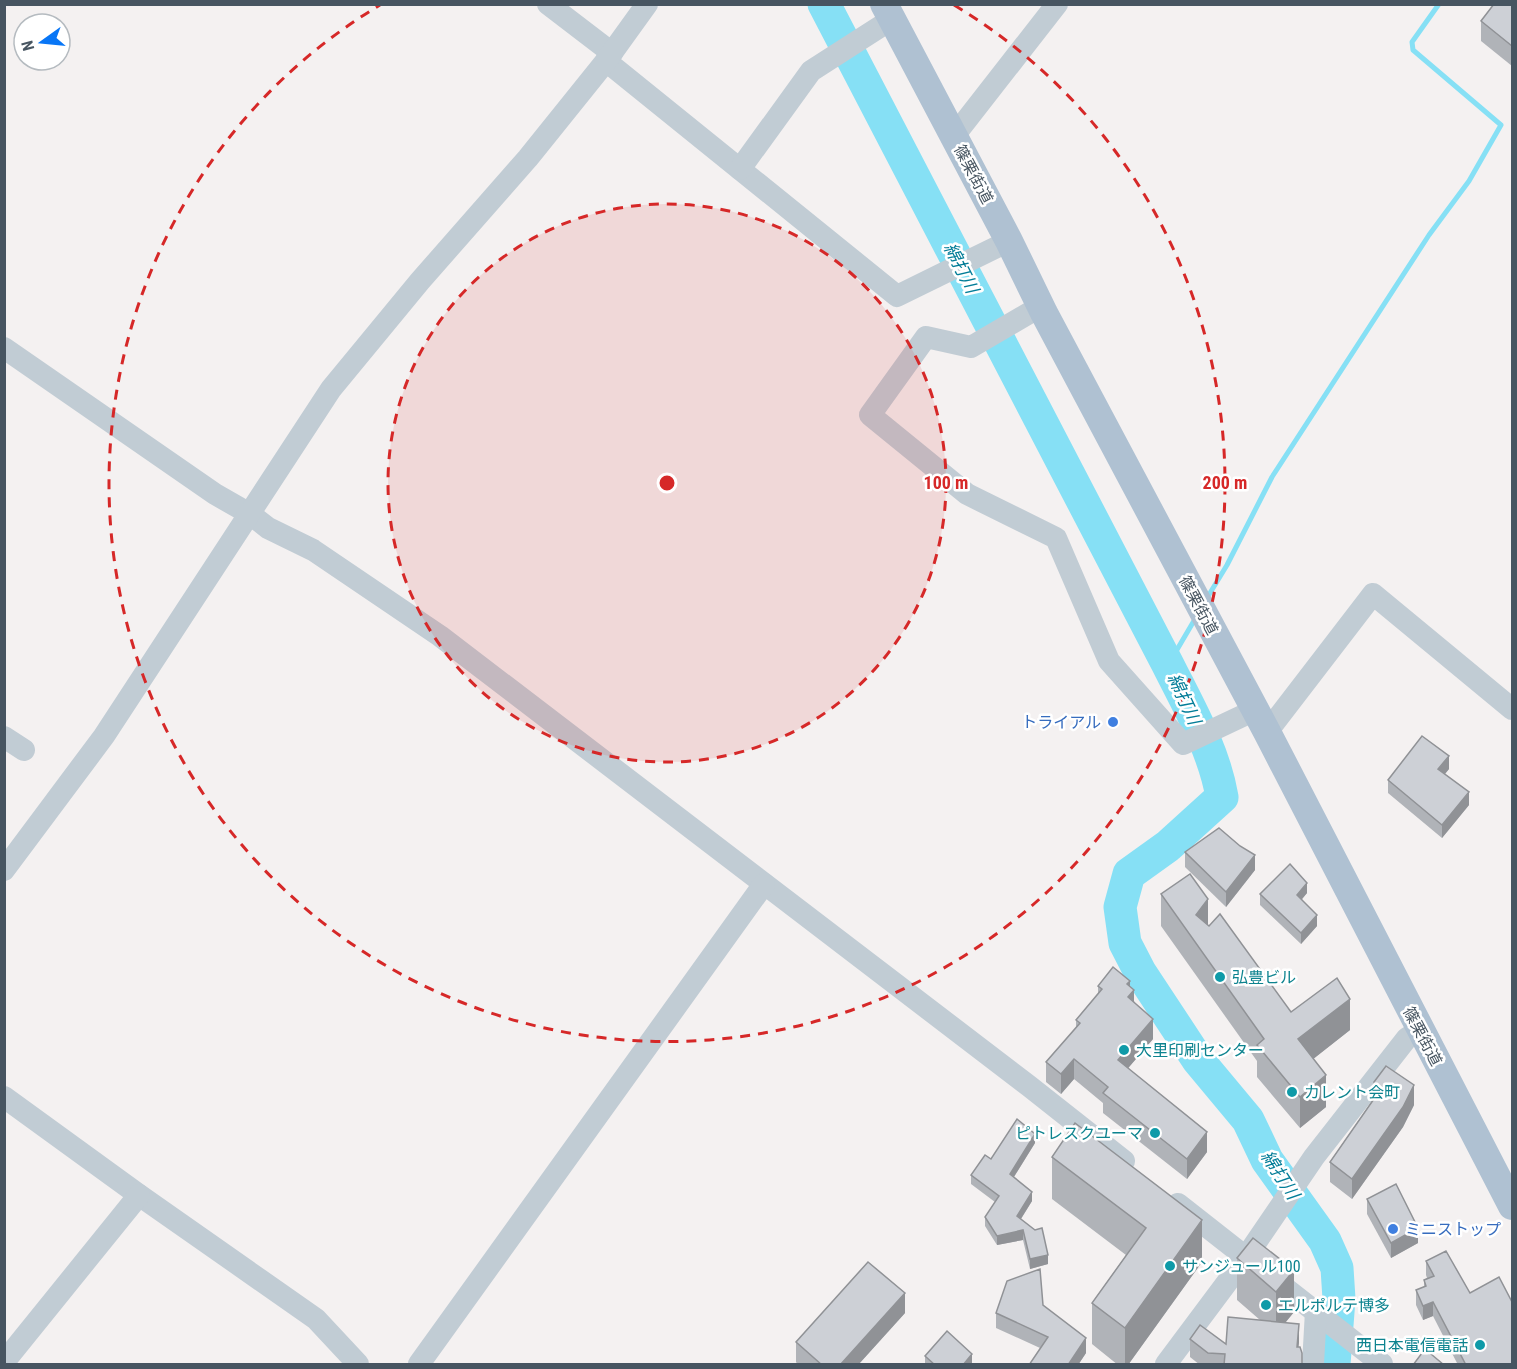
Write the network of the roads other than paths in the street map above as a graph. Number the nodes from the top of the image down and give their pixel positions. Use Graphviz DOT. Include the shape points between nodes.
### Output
graph roads {
  1 [pos="548,4"];
  2 [pos="647,4"];
  3 [pos="1058,4"];
  4 [pos="888,12"];
  5 [pos="609,57"];
  6 [pos="954,136"];
  7 [pos="740,169"];
  8 [pos="1010,241"];
  9 [pos="1041,306"];
  10 [pos="5,349"];
  11 [pos="250,514"];
  12 [pos="1512,709"];
  13 [pos="1261,721"];
  14 [pos="4,737"];
  15 [pos="24,750"];
  16 [pos="4,870"];
  17 [pos="764,884"];
  18 [pos="1419,1029"];
  19 [pos="4,1097"];
  20 [pos="1142,1176"];
  21 [pos="1161,1191"];
  22 [pos="139,1195"];
  23 [pos="1512,1206"];
  24 [pos="1246,1257"];
  25 [pos="1323,1317"];
  26 [pos="4,1362"];
  27 [pos="358,1365"];
  28 [pos="419,1365"];
  29 [pos="1166,1365"];
  30 [pos="1313,1365"];
  31 [pos="1382,1365"];
  1 -- 5 [label="street"];
  2 -- 5 [label="street"];
  3 -- 6 [label="street"];
  4 -- 6 [label="main road, 篠栗街道"];
  4 -- 7 [label="street" via="811,71"];
  5 -- 7 [label="street"];
  5 -- 11 [label="street" via="331,389"];
  6 -- 8 [label="main road, 篠栗街道"];
  7 -- 8 [label="street" via="897,296"];
  8 -- 9 [label="main road, 篠栗街道"];
  9 -- 13 [label="main road, 篠栗街道"];
  9 -- 13 [label="street" via="971,346 926,337 870,415 967,494 1056,538 1108,661 1183,744"];
  10 -- 11 [label="street"];
  11 -- 16 [label="street" via="104,736"];
  11 -- 17 [label="street" via="268,528 314,550 440,636"];
  12 -- 13 [label="street" via="1373,594"];
  13 -- 18 [label="main road, 篠栗街道"];
  14 -- 15 [label="street"];
  17 -- 20 [label="street"];
  17 -- 28 [label="street"];
  18 -- 23 [label="main road, 篠栗街道"];
  18 -- 24 [label="street" via="1407,1038 1314,1157"];
  19 -- 22 [label="street"];
  21 -- 24 [label="street"];
  22 -- 26 [label="street"];
  22 -- 27 [label="street" via="316,1319"];
  24 -- 25 [label="street"];
  24 -- 29 [label="street"];
  25 -- 30 [label="street"];
  25 -- 31 [label="street"];
}
